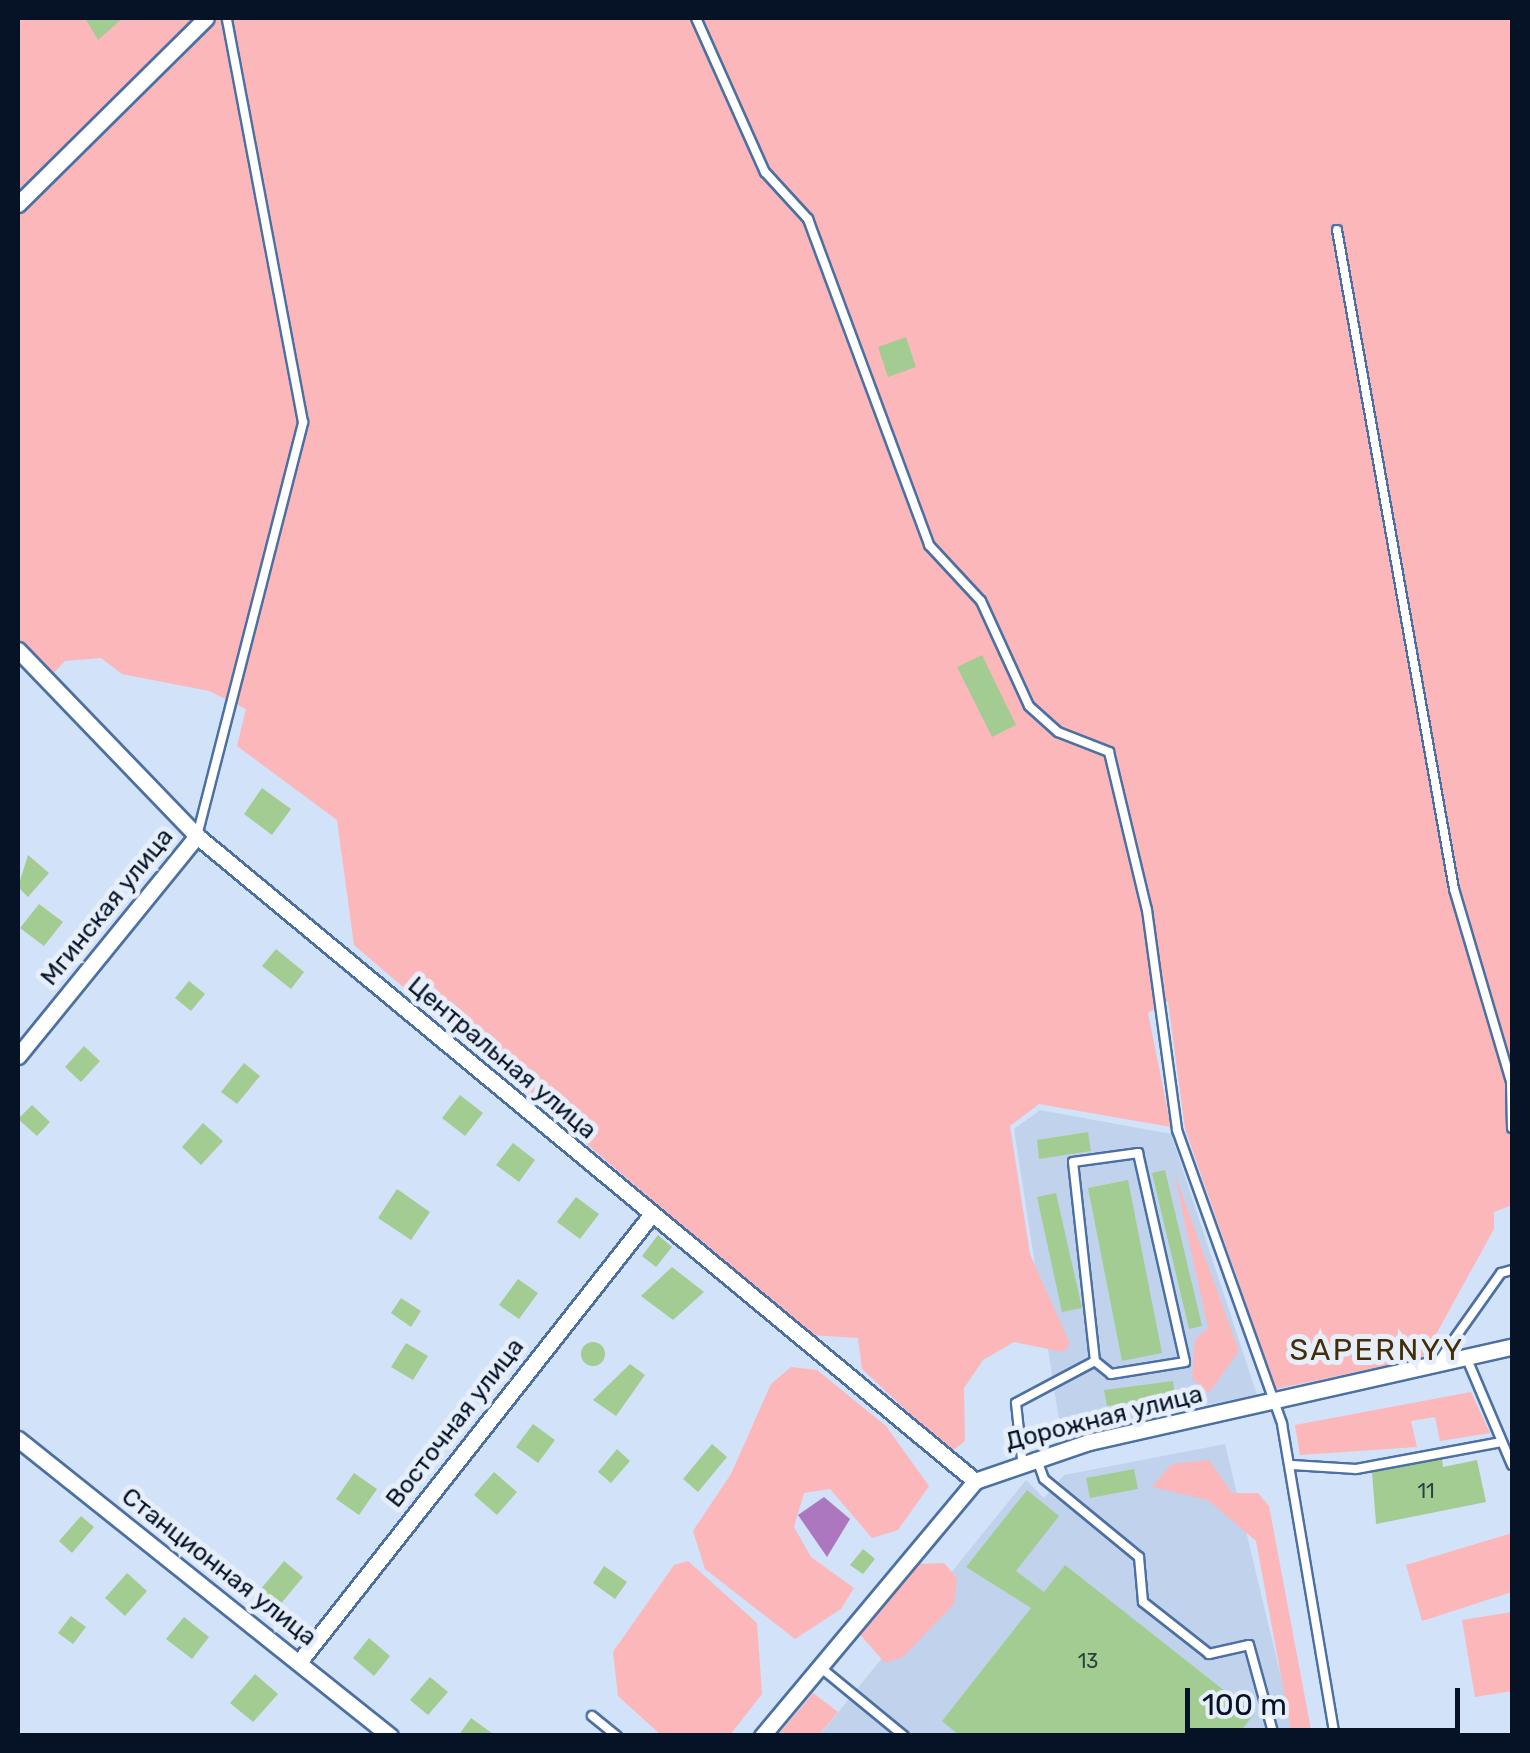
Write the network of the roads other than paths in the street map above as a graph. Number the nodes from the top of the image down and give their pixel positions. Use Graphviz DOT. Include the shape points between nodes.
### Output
graph roads {
  1 [pos="206,18"];
  2 [pos="227,18"];
  3 [pos="696,18"];
  4 [pos="18,204"];
  5 [pos="1338,230"];
  6 [pos="18,650"];
  7 [pos="197,836"];
  8 [pos="18,1056"];
  9 [pos="1512,1128"];
  10 [pos="651,1215"];
  11 [pos="1512,1270"];
  12 [pos="1512,1348"];
  13 [pos="1466,1357"];
  14 [pos="1096,1361"];
  15 [pos="1438,1363"];
  16 [pos="1271,1404"];
  17 [pos="18,1439"];
  18 [pos="1502,1442"];
  19 [pos="1029,1458"];
  20 [pos="1292,1465"];
  21 [pos="1512,1465"];
  22 [pos="975,1481"];
  23 [pos="299,1662"];
  24 [pos="817,1666"];
  25 [pos="592,1716"];
  26 [pos="390,1736"];
  27 [pos="617,1736"];
  28 [pos="762,1736"];
  29 [pos="904,1736"];
  30 [pos="1274,1736"];
  31 [pos="1335,1736"];
  1 -- 4 [label="street"];
  2 -- 7 [label="lane" via="303,422"];
  3 -- 16 [label="lane" via="765,172 808,219 929,545 981,601 1029,706 1058,732 1109,752 1147,910 1176,1130"];
  5 -- 9 [label="lane" via="1454,890 1511,1081"];
  6 -- 7 [label="street, Центральная улица"];
  7 -- 8 [label="street, Мгинская улица"];
  7 -- 10 [label="street, Центральная улица"];
  10 -- 22 [label="street, Центральная улица"];
  10 -- 23 [label="street, Восточная улица"];
  11 -- 15 [label="lane" via="1501,1273"];
  12 -- 13 [label="street, Дорожная улица"];
  13 -- 15 [label="street, Дорожная улица"];
  13 -- 18 [label="lane"];
  14 -- 14 [label="lane" via="1073,1162 1138,1153 1185,1362 1111,1374"];
  14 -- 19 [label="lane" via="1016,1403"];
  15 -- 16 [label="street, Дорожная улица"];
  16 -- 19 [label="street, Дорожная улица"];
  16 -- 20 [label="lane"];
  17 -- 23 [label="street, Станционная улица"];
  18 -- 20 [label="lane" via="1356,1469"];
  18 -- 21 [label="lane"];
  19 -- 22 [label="street, Дорожная улица"];
  19 -- 30 [label="lane" via="1044,1479 1139,1557 1143,1602 1209,1654 1249,1645"];
  20 -- 31 [label="lane"];
  22 -- 24 [label="street, Дорожная улица"];
  23 -- 26 [label="street, Станционная улица"];
  24 -- 28 [label="street, Дорожная улица"];
  24 -- 29 [label="lane"];
  25 -- 27 [label="lane"];
}
